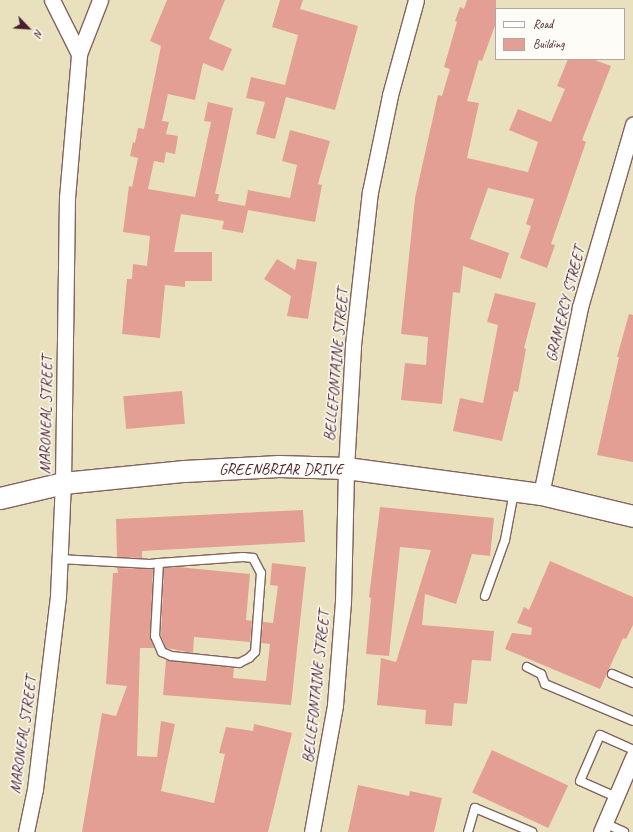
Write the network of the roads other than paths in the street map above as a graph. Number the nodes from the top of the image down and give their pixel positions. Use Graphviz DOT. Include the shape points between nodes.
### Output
graph roads {
  1 [pos="52,0"];
  2 [pos="100,0"];
  3 [pos="416,0"];
  4 [pos="79,54"];
  5 [pos="633,125"];
  6 [pos="346,468"];
  7 [pos="63,483"];
  8 [pos="514,490"];
  9 [pos="541,494"];
  10 [pos="0,498"];
  11 [pos="633,516"];
  12 [pos="60,559"];
  13 [pos="159,563"];
  14 [pos="484,596"];
  15 [pos="526,667"];
  16 [pos="612,674"];
  17 [pos="633,683"];
  18 [pos="633,721"];
  19 [pos="633,750"];
  20 [pos="633,757"];
  21 [pos="616,797"];
  22 [pos="602,828"];
  23 [pos="26,832"];
  24 [pos="312,832"];
  25 [pos="468,832"];
  26 [pos="532,832"];
  27 [pos="624,832"];
  1 -- 4 [label="street"];
  2 -- 4 [label="street, MARONEAL STREET"];
  3 -- 6 [label="street, BELLEFONTAINE STREET" via="390,95 370,192 353,345"];
  4 -- 7 [label="street, MARONEAL STREET" via="67,198"];
  5 -- 9 [label="street, GRAMERCY STREET" via="580,307"];
  6 -- 7 [label="main road, GREENBRIAR DRIVE" via="279,466 200,470"];
  6 -- 8 [label="main road, GREENBRIAR DRIVE"];
  6 -- 24 [label="street, BELLEFONTAINE STREET" via="343,602 335,705"];
  7 -- 10 [label="main road, GREENBRIAR DRIVE"];
  7 -- 12 [label="street, MARONEAL STREET"];
  8 -- 9 [label="main road, GREENBRIAR DRIVE"];
  8 -- 14 [label="lane" via="505,540"];
  9 -- 11 [label="main road, GREENBRIAR DRIVE"];
  12 -- 13 [label="lane"];
  12 -- 23 [label="street, MARONEAL STREET" via="48,690 35,789"];
  13 -- 13 [label="lane" via="253,558 261,573 255,652 239,663 171,656 162,652 155,636"];
  15 -- 18 [label="lane" via="541,674 545,684"];
  16 -- 17 [label="lane"];
  19 -- 21 [label="lane" via="600,735 580,781"];
  20 -- 21 [label="street"];
  21 -- 22 [label="street"];
  22 -- 27 [label="lane"];
  25 -- 26 [label="lane" via="475,808"];
}
